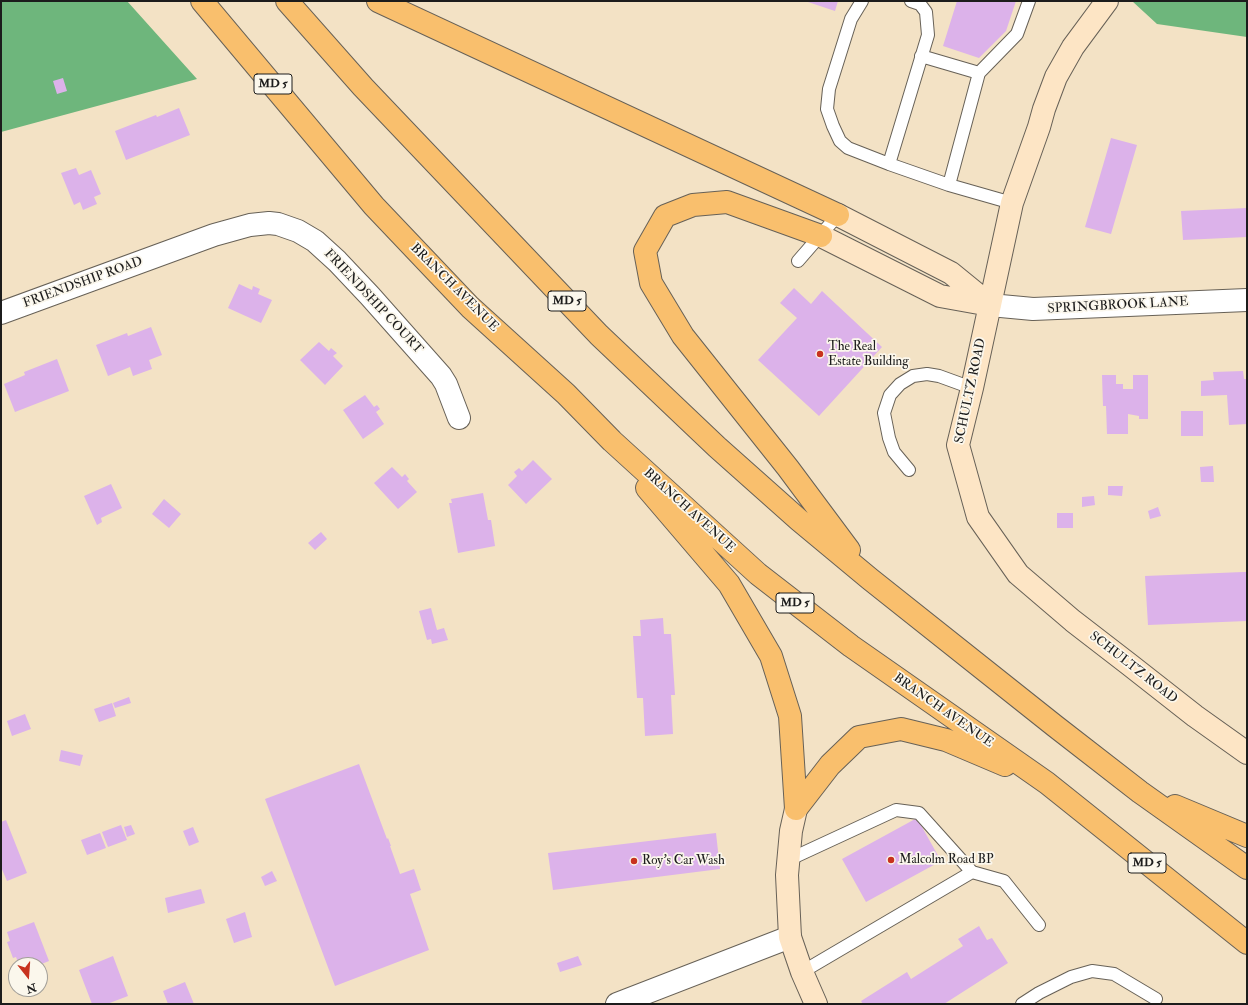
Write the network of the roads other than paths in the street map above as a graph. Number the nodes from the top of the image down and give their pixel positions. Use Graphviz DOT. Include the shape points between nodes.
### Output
graph roads {
  1 [pos="202,1"];
  2 [pos="287,1"];
  3 [pos="378,1"];
  4 [pos="862,1"];
  5 [pos="911,1"];
  6 [pos="1029,1"];
  7 [pos="1107,1"];
  8 [pos="921,56"];
  9 [pos="979,72"];
  10 [pos="889,164"];
  11 [pos="949,185"];
  12 [pos="1012,203"];
  13 [pos="838,215"];
  14 [pos="821,236"];
  15 [pos="164,253"];
  16 [pos="798,261"];
  17 [pos="1247,300"];
  18 [pos="990,305"];
  19 [pos="1,313"];
  20 [pos="972,388"];
  21 [pos="566,394"];
  22 [pos="459,418"];
  23 [pos="910,470"];
  24 [pos="870,578"];
  25 [pos="1247,753"];
  26 [pos="1047,783"];
  27 [pos="1140,792"];
  28 [pos="796,809"];
  29 [pos="1247,836"];
  30 [pos="788,860"];
  31 [pos="1247,868"];
  32 [pos="972,872"];
  33 [pos="1039,925"];
  34 [pos="790,937"];
  35 [pos="1247,943"];
  36 [pos="802,972"];
  37 [pos="1156,999"];
  38 [pos="617,1004"];
  39 [pos="816,1004"];
  40 [pos="1022,1004"];
  1 -- 21 [label="highway, BRANCH AVENUE / MD 5" via="374,206 470,307"];
  2 -- 24 [label="highway, MD 5" via="363,87 599,335 717,447 799,520"];
  3 -- 13 [label="highway"];
  4 -- 10 [label="lane" via="851,19 829,89 828,109 840,141 848,148"];
  5 -- 8 [label="lane" via="920,4 926,12 928,36"];
  6 -- 9 [label="lane" via="1017,34"];
  7 -- 12 [label="street, SCHULTZ ROAD" via="1072,47 1056,78"];
  8 -- 9 [label="lane"];
  8 -- 10 [label="lane"];
  9 -- 11 [label="lane"];
  10 -- 11 [label="lane"];
  11 -- 12 [label="lane"];
  12 -- 18 [label="street, SCHULTZ ROAD"];
  13 -- 14 [label="lane"];
  13 -- 18 [label="street" via="951,273"];
  14 -- 16 [label="lane"];
  14 -- 18 [label="street" via="940,296"];
  14 -- 24 [label="highway" via="727,202 693,205 665,216 645,251 651,283 683,336 788,468"];
  15 -- 19 [label="street, FRIENDSHIP ROAD"];
  15 -- 22 [label="street, FRIENDSHIP COURT" via="238,227 260,223 278,224 298,231 315,241 337,261 428,361 446,384"];
  17 -- 18 [label="street, SPRINGBROOK LANE" via="1032,309"];
  18 -- 20 [label="street, SCHULTZ ROAD"];
  20 -- 23 [label="lane" via="927,374 913,376 900,384 890,395 884,413 889,438 894,452"];
  20 -- 25 [label="street, SCHULTZ ROAD" via="958,445 978,517 1018,574 1195,716"];
  21 -- 26 [label="highway, BRANCH AVENUE / MD 5" via="612,441 758,574 851,646"];
  21 -- 28 [label="highway" via="730,584 771,656 790,716"];
  24 -- 27 [label="highway, MD 5"];
  26 -- 28 [label="highway" via="946,740 901,729 859,737 830,765"];
  26 -- 35 [label="highway, BRANCH AVENUE / MD 5"];
  27 -- 29 [label="highway"];
  27 -- 31 [label="highway, MD 5"];
  28 -- 30 [label="street"];
  30 -- 32 [label="lane" via="896,810 919,813"];
  30 -- 34 [label="street"];
  32 -- 33 [label="lane" via="1004,881"];
  32 -- 36 [label="lane"];
  34 -- 36 [label="street"];
  34 -- 38 [label="street"];
  36 -- 39 [label="street"];
  37 -- 40 [label="lane" via="1114,974 1092,971 1071,977"];
}
